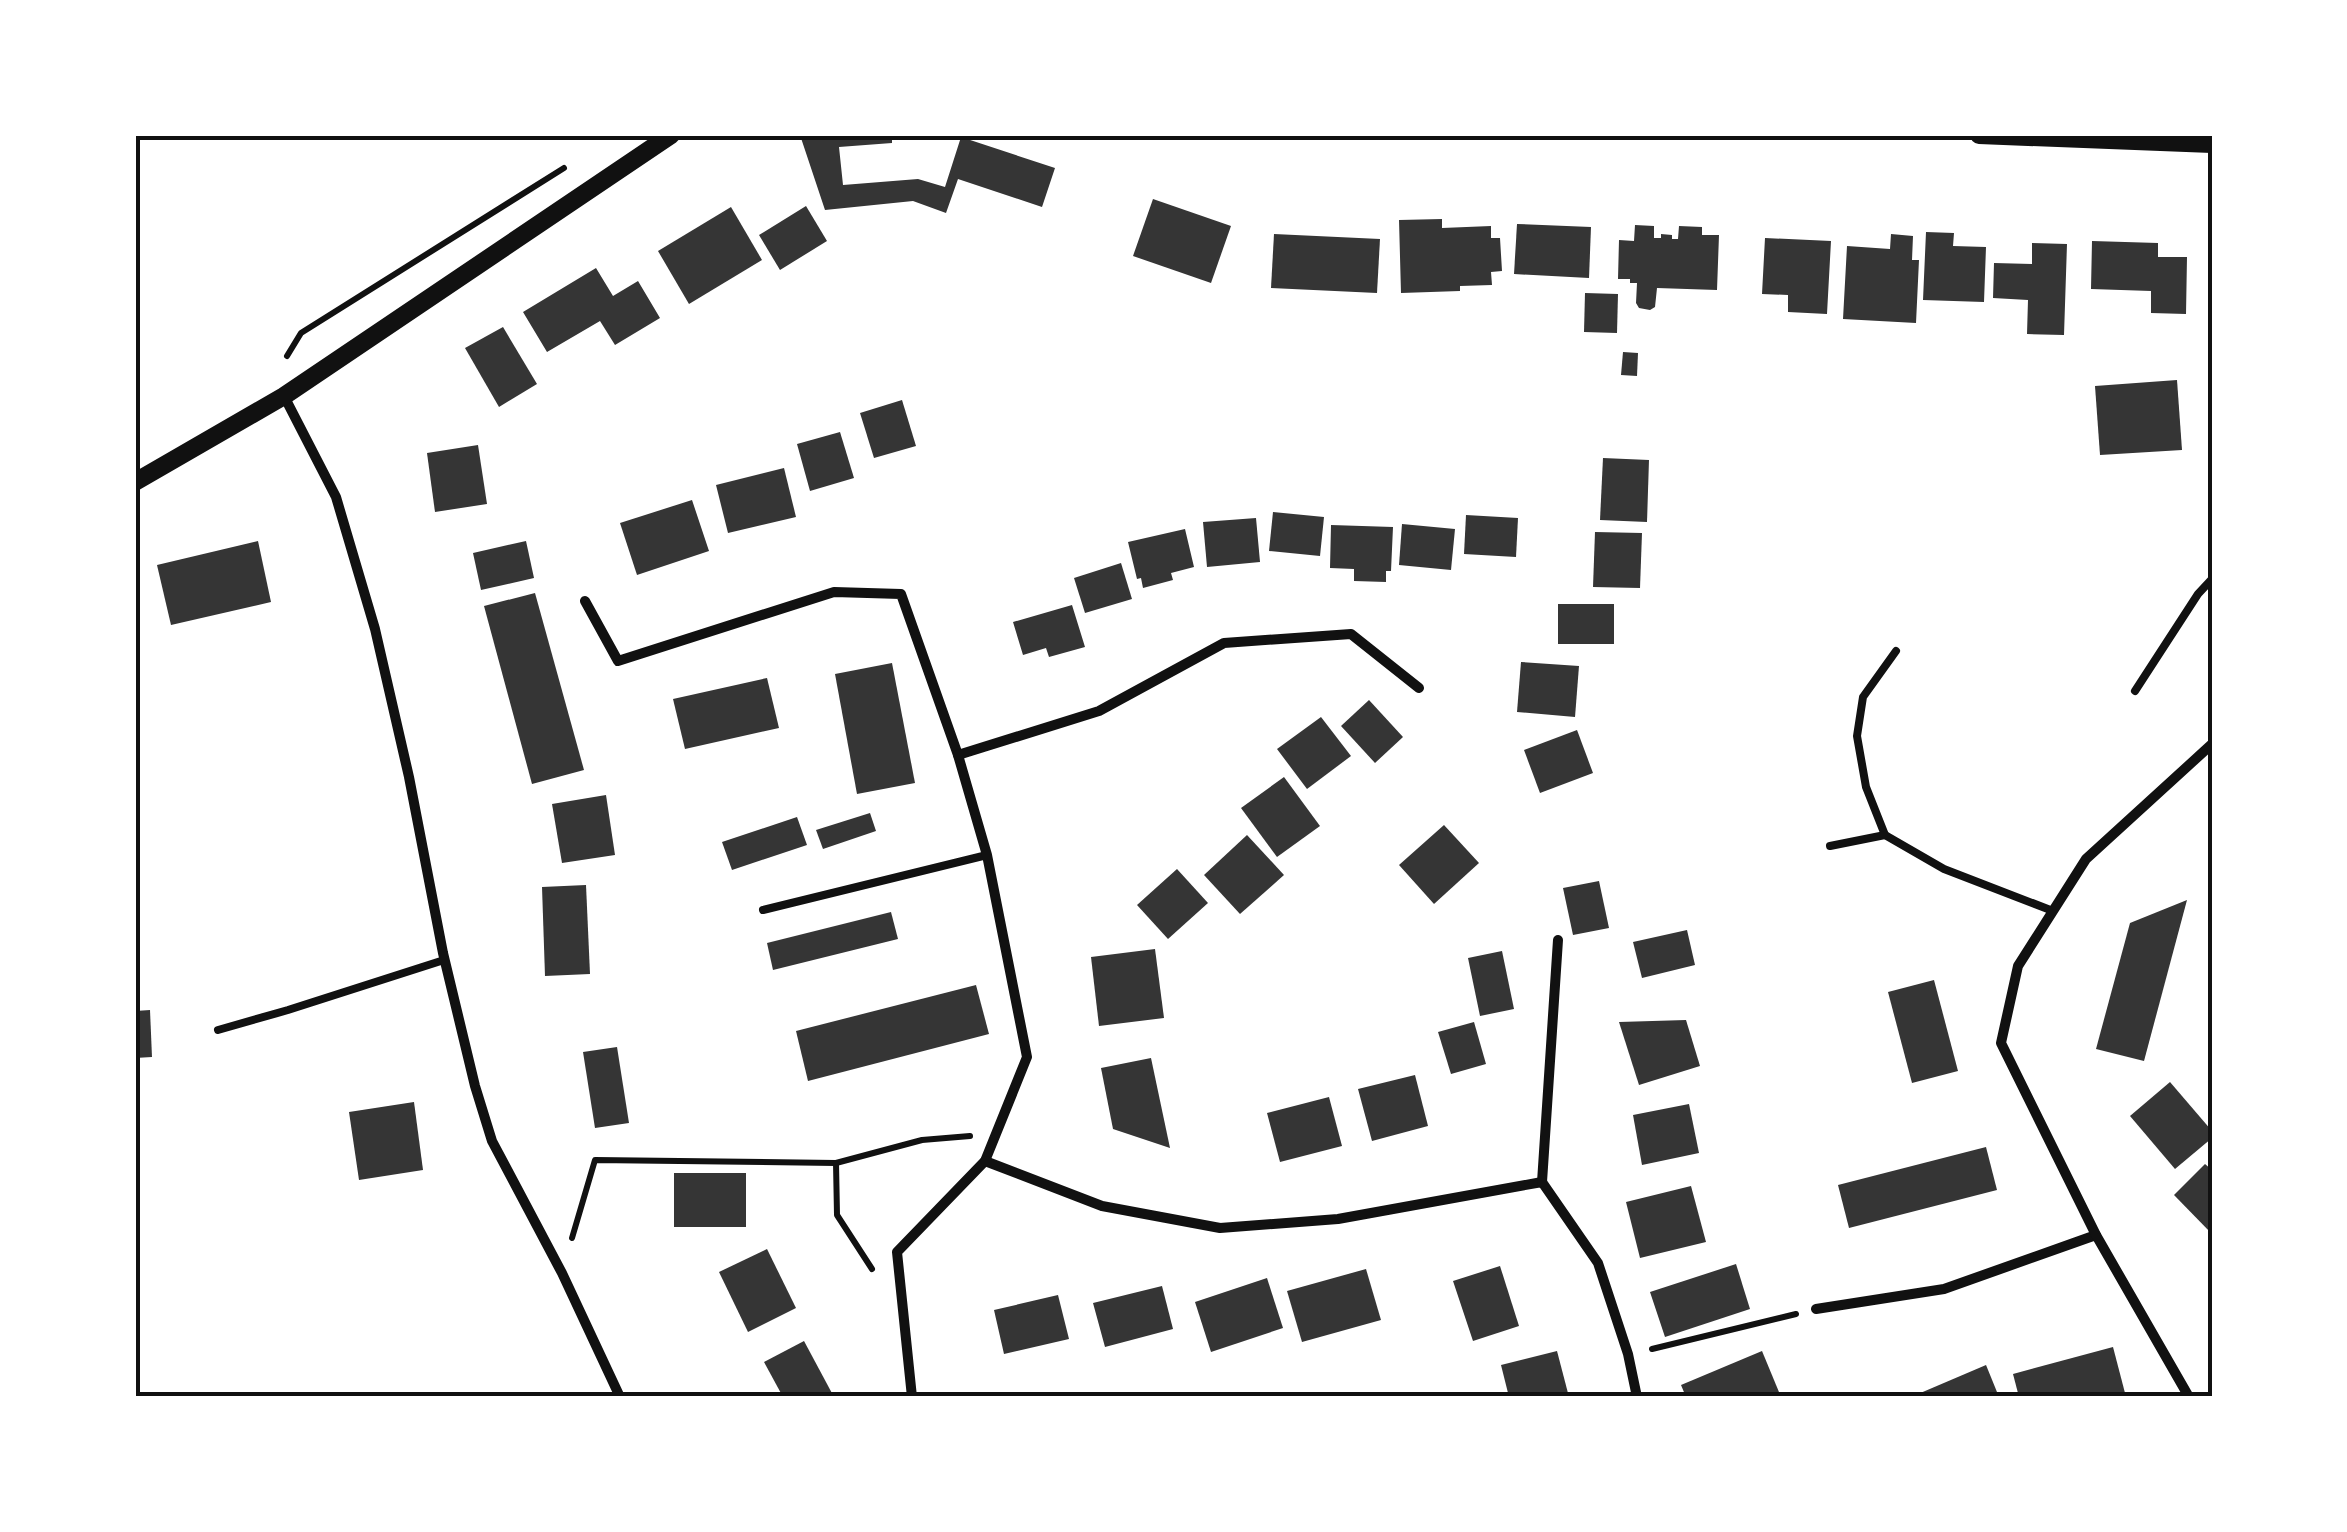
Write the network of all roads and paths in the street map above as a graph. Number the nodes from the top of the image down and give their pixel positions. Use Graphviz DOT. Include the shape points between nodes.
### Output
graph roads {
  1 [pos="672,135"];
  2 [pos="1979,135"];
  3 [pos="2212,144"];
  4 [pos="566,166"];
  5 [pos="281,366"];
  6 [pos="284,396"];
  7 [pos="135,482"];
  8 [pos="2212,579"];
  9 [pos="585,602"];
  10 [pos="1896,651"];
  11 [pos="1420,688"];
  12 [pos="2135,691"];
  13 [pos="2212,744"];
  14 [pos="958,755"];
  15 [pos="1885,835"];
  16 [pos="1830,846"];
  17 [pos="987,855"];
  18 [pos="763,910"];
  19 [pos="2053,911"];
  20 [pos="1558,940"];
  21 [pos="444,960"];
  22 [pos="218,1030"];
  23 [pos="996,1134"];
  24 [pos="985,1161"];
  25 [pos="836,1163"];
  26 [pos="1542,1182"];
  27 [pos="2096,1234"];
  28 [pos="562,1273"];
  29 [pos="875,1274"];
  30 [pos="1816,1309"];
  31 [pos="1628,1354"];
  32 [pos="620,1397"];
  33 [pos="912,1397"];
  34 [pos="1637,1397"];
  35 [pos="2189,1397"];
  1 -- 6 [label="street"];
  2 -- 3 [label="street"];
  4 -- 5 [label="path" via="301,333"];
  6 -- 7 [label="street"];
  6 -- 21 [label="street" via="336,497 375,629"];
  8 -- 12 [label="lane"];
  9 -- 14 [label="street" via="618,661 834,592 901,594"];
  10 -- 15 [label="lane" via="1863,697 1857,736 1866,787"];
  11 -- 14 [label="street" via="1351,634 1224,642 1099,710"];
  13 -- 19 [label="street" via="2086,859"];
  14 -- 17 [label="street"];
  15 -- 16 [label="lane"];
  15 -- 19 [label="lane" via="1944,870"];
  17 -- 18 [label="lane"];
  17 -- 23 [label="street" via="1027,1058"];
  19 -- 27 [label="street" via="2018,966 2001,1043"];
  20 -- 26 [label="street"];
  21 -- 22 [label="lane"];
  21 -- 28 [label="street" via="492,1141"];
  23 -- 24 [label="street"];
  23 -- 25 [label="path" via="922,1140"];
  24 -- 26 [label="street" via="1102,1206 1220,1228 1338,1219"];
  24 -- 33 [label="street" via="898,1252"];
  25 -- 28 [label="path" via="596,1160"];
  25 -- 29 [label="path" via="838,1215"];
  26 -- 31 [label="street" via="1598,1262"];
  27 -- 30 [label="street" via="1944,1289"];
  27 -- 35 [label="street"];
  28 -- 32 [label="street"];
  30 -- 31 [label="path"];
  31 -- 34 [label="street"];
}
